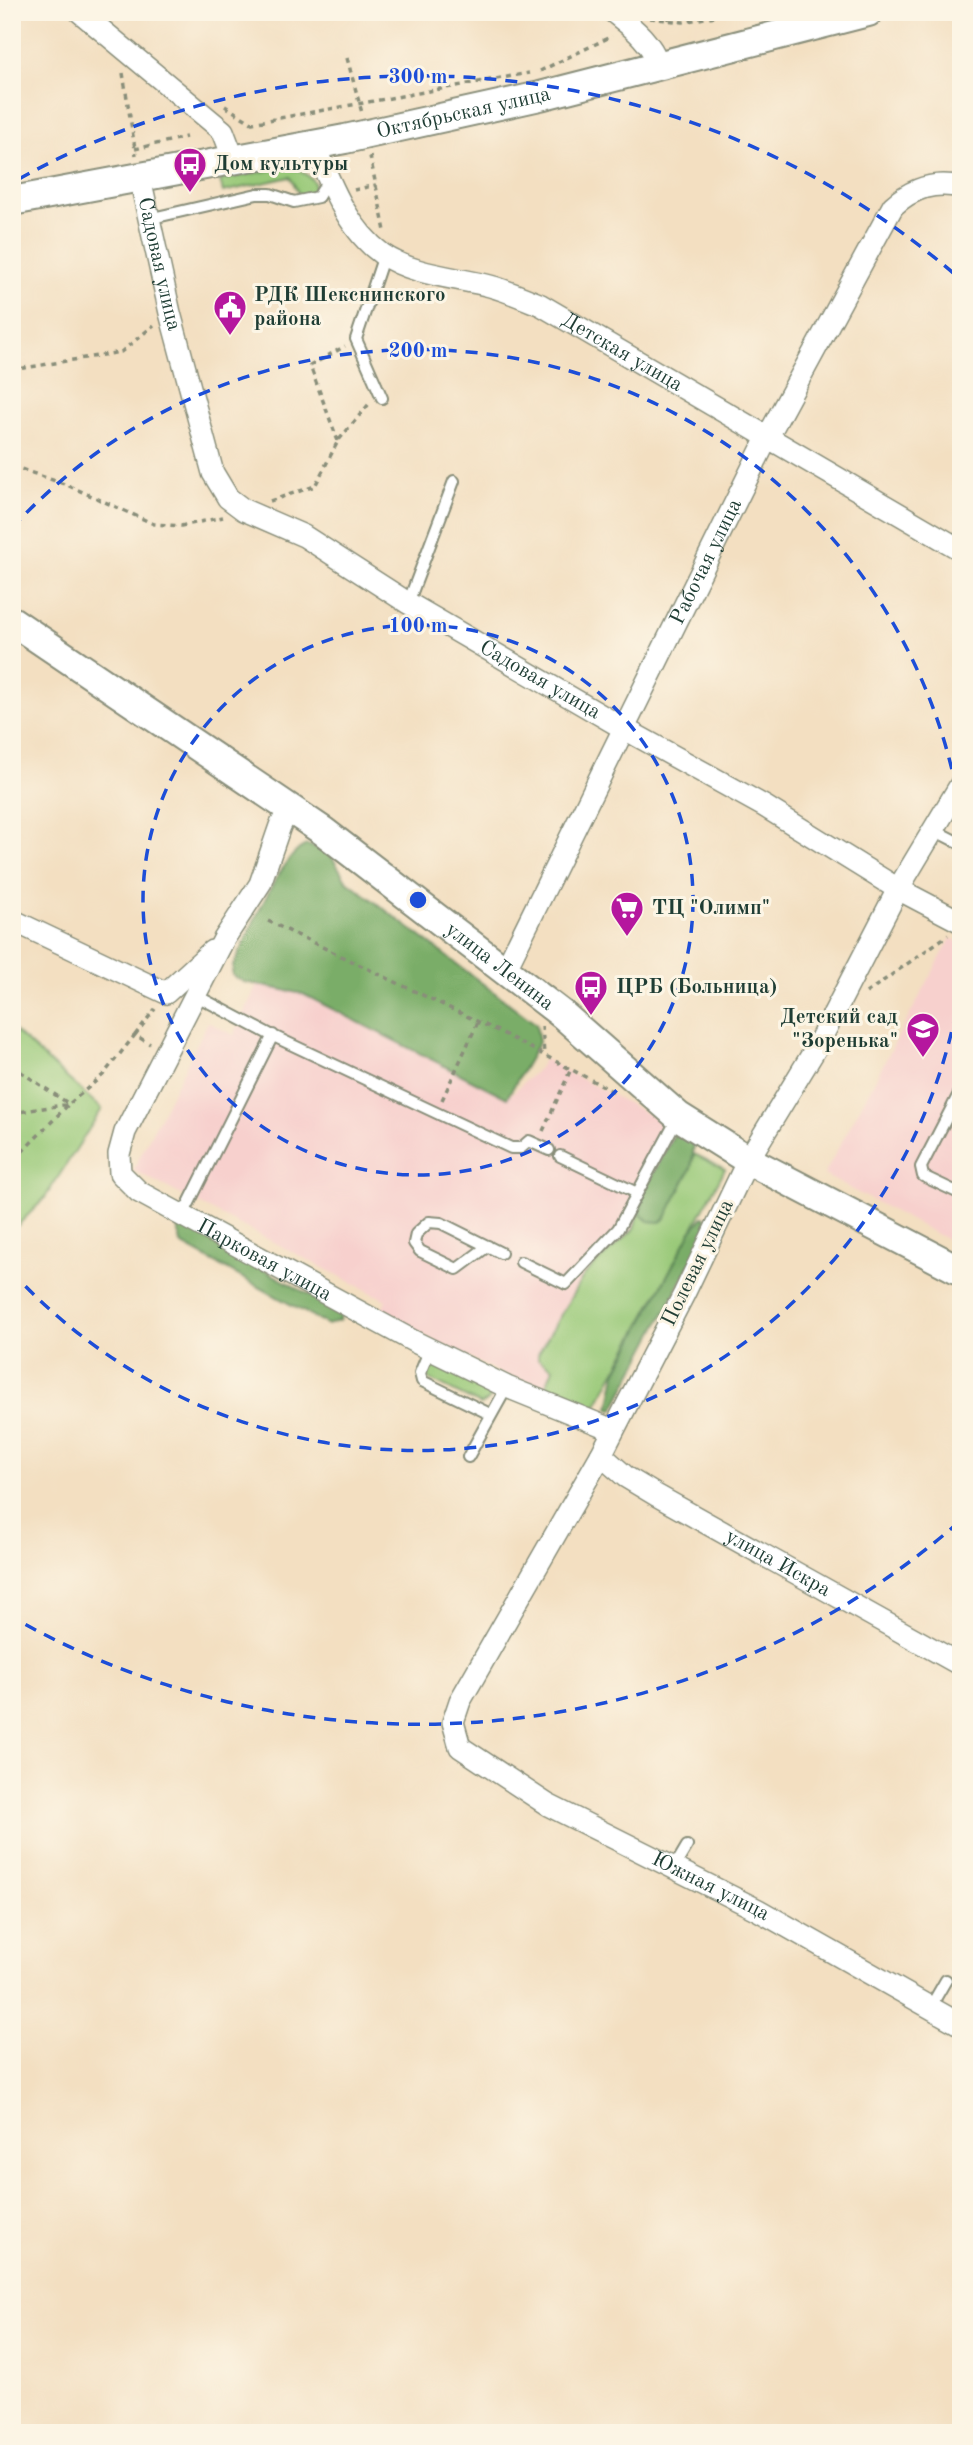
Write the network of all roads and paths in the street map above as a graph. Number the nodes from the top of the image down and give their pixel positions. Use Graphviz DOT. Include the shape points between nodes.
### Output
graph roads {
  1 [pos="80,12"];
  2 [pos="669,12"];
  3 [pos="737,12"];
  4 [pos="868,12"];
  5 [pos="645,17"];
  6 [pos="668,20"];
  7 [pos="617,22"];
  8 [pos="118,44"];
  9 [pos="347,58"];
  10 [pos="659,65"];
  11 [pos="359,104"];
  12 [pos="220,106"];
  13 [pos="364,119"];
  14 [pos="186,137"];
  15 [pos="314,145"];
  16 [pos="369,147"];
  17 [pos="135,149"];
  18 [pos="234,160"];
  19 [pos="139,171"];
  20 [pos="328,179"];
  21 [pos="376,185"];
  22 [pos="961,187"];
  23 [pos="348,191"];
  24 [pos="12,201"];
  25 [pos="148,219"];
  26 [pos="384,255"];
  27 [pos="170,313"];
  28 [pos="356,339"];
  29 [pos="12,370"];
  30 [pos="382,398"];
  31 [pos="767,438"];
  32 [pos="338,441"];
  33 [pos="454,481"];
  34 [pos="961,550"];
  35 [pos="408,603"];
  36 [pos="12,621"];
  37 [pos="623,728"];
  38 [pos="961,785"];
  39 [pos="290,808"];
  40 [pos="934,830"];
  41 [pos="961,844"];
  42 [pos="898,889"];
  43 [pos="12,920"];
  44 [pos="268,921"];
  45 [pos="960,921"];
  46 [pos="224,939"];
  47 [pos="505,970"];
  48 [pos="166,993"];
  49 [pos="195,995"];
  50 [pos="840,1002"];
  51 [pos="478,1022"];
  52 [pos="135,1035"];
  53 [pos="273,1035"];
  54 [pos="164,1052"];
  55 [pos="12,1066"];
  56 [pos="571,1069"];
  57 [pos="961,1090"];
  58 [pos="625,1098"];
  59 [pos="69,1104"];
  60 [pos="436,1112"];
  61 [pos="12,1113"];
  62 [pos="678,1116"];
  63 [pos="537,1145"];
  64 [pos="748,1160"];
  65 [pos="12,1163"];
  66 [pos="636,1193"];
  67 [pos="961,1194"];
  68 [pos="180,1213"];
  69 [pos="488,1246"];
  70 [pos="501,1253"];
  71 [pos="521,1262"];
  72 [pos="961,1271"];
  73 [pos="430,1349"];
  74 [pos="507,1387"];
  75 [pos="490,1415"];
  76 [pos="613,1430"];
  77 [pos="601,1455"];
  78 [pos="468,1457"];
  79 [pos="961,1664"];
  80 [pos="460,1747"];
  81 [pos="687,1846"];
  82 [pos="674,1868"];
  83 [pos="946,1980"];
  84 [pos="931,2006"];
  85 [pos="961,2025"];
  1 -- 8 [label="street"];
  2 -- 6 [label="path"];
  3 -- 6 [label="path" via="683,22"];
  4 -- 10 [label="street, Октябрьская улица"];
  5 -- 6 [label="path"];
  7 -- 10 [label="street" via="643,36"];
  7 -- 11 [label="path" via="540,71"];
  8 -- 17 [label="path"];
  8 -- 18 [label="street" via="223,131"];
  9 -- 11 [label="path"];
  10 -- 15 [label="street, Октябрьская улица"];
  11 -- 12 [label="path" via="253,123 228,106"];
  11 -- 13 [label="path"];
  14 -- 17 [label="path"];
  15 -- 18 [label="street, Октябрьская улица"];
  15 -- 20 [label="street, Детская улица"];
  16 -- 21 [label="path"];
  17 -- 19 [label="path"];
  18 -- 19 [label="street, Октябрьская улица"];
  19 -- 24 [label="street, Октябрьская улица"];
  19 -- 25 [label="street, Садовая улица"];
  20 -- 25 [label="lane" via="318,197 294,202 257,194"];
  20 -- 26 [label="street, Детская улица" via="354,224"];
  21 -- 23 [label="path"];
  21 -- 26 [label="path" via="387,243"];
  22 -- 31 [label="street, Рабочая улица" via="938,183 906,194 893,206"];
  25 -- 27 [label="street, Садовая улица"];
  26 -- 28 [label="lane"];
  26 -- 31 [label="street, Детская улица" via="541,305"];
  27 -- 29 [label="path" via="121,352"];
  27 -- 35 [label="street, Садовая улица" via="213,473 228,498 244,510 304,536"];
  28 -- 30 [label="lane"];
  28 -- 32 [label="path" via="310,366"];
  31 -- 34 [label="street, Детская улица"];
  31 -- 37 [label="street, Рабочая улица"];
  33 -- 35 [label="lane"];
  35 -- 37 [label="street, Садовая улица"];
  36 -- 39 [label="street, улица Ленина"];
  37 -- 42 [label="street, Садовая улица" via="765,806"];
  37 -- 47 [label="street, Рабочая улица"];
  38 -- 40 [label="street, Полевая улица"];
  39 -- 46 [label="street" via="260,884"];
  39 -- 47 [label="street, улица Ленина"];
  40 -- 41 [label="lane"];
  40 -- 42 [label="street, Полевая улица"];
  42 -- 45 [label="street, Садовая улица"];
  42 -- 50 [label="street, Полевая улица"];
  43 -- 48 [label="street"];
  44 -- 51 [label="path"];
  45 -- 50 [label="path" via="947,936 879,985"];
  46 -- 48 [label="street"];
  46 -- 49 [label="street"];
  47 -- 62 [label="street, улица Ленина"];
  48 -- 52 [label="path"];
  49 -- 53 [label="lane"];
  49 -- 54 [label="street"];
  50 -- 64 [label="street, Полевая улица"];
  51 -- 56 [label="path"];
  51 -- 60 [label="path"];
  52 -- 54 [label="path"];
  52 -- 59 [label="path" via="103,1075"];
  53 -- 60 [label="lane"];
  53 -- 68 [label="lane"];
  54 -- 68 [label="street" via="125,1132 120,1173 130,1186"];
  55 -- 59 [label="path"];
  56 -- 58 [label="path"];
  56 -- 63 [label="path"];
  57 -- 67 [label="lane" via="921,1167 923,1176"];
  59 -- 61 [label="path"];
  59 -- 65 [label="path"];
  60 -- 63 [label="lane" via="511,1148 521,1148 529,1141"];
  62 -- 64 [label="street, улица Ленина"];
  62 -- 66 [label="lane"];
  63 -- 66 [label="lane"];
  64 -- 72 [label="street, улица Ленина"];
  64 -- 76 [label="street, Полевая улица"];
  66 -- 71 [label="lane" via="618,1229 566,1284"];
  68 -- 73 [label="street, Парковая улица"];
  69 -- 69 [label="lane" via="441,1223 429,1222 416,1234 414,1243 420,1251 457,1269"];
  69 -- 70 [label="lane"];
  73 -- 74 [label="street"];
  73 -- 75 [label="lane" via="420,1373 422,1381"];
  74 -- 75 [label="lane"];
  74 -- 76 [label="street"];
  75 -- 78 [label="lane"];
  76 -- 77 [label="street, Полевая улица"];
  77 -- 79 [label="street, улица Искра" via="646,1489"];
  77 -- 80 [label="street, Полевая улица" via="460,1701 453,1722"];
  80 -- 82 [label="street, Южная улица" via="548,1805"];
  81 -- 82 [label="lane"];
  82 -- 84 [label="street, Южная улица"];
  83 -- 84 [label="lane"];
  84 -- 85 [label="street, Южная улица"];
}
